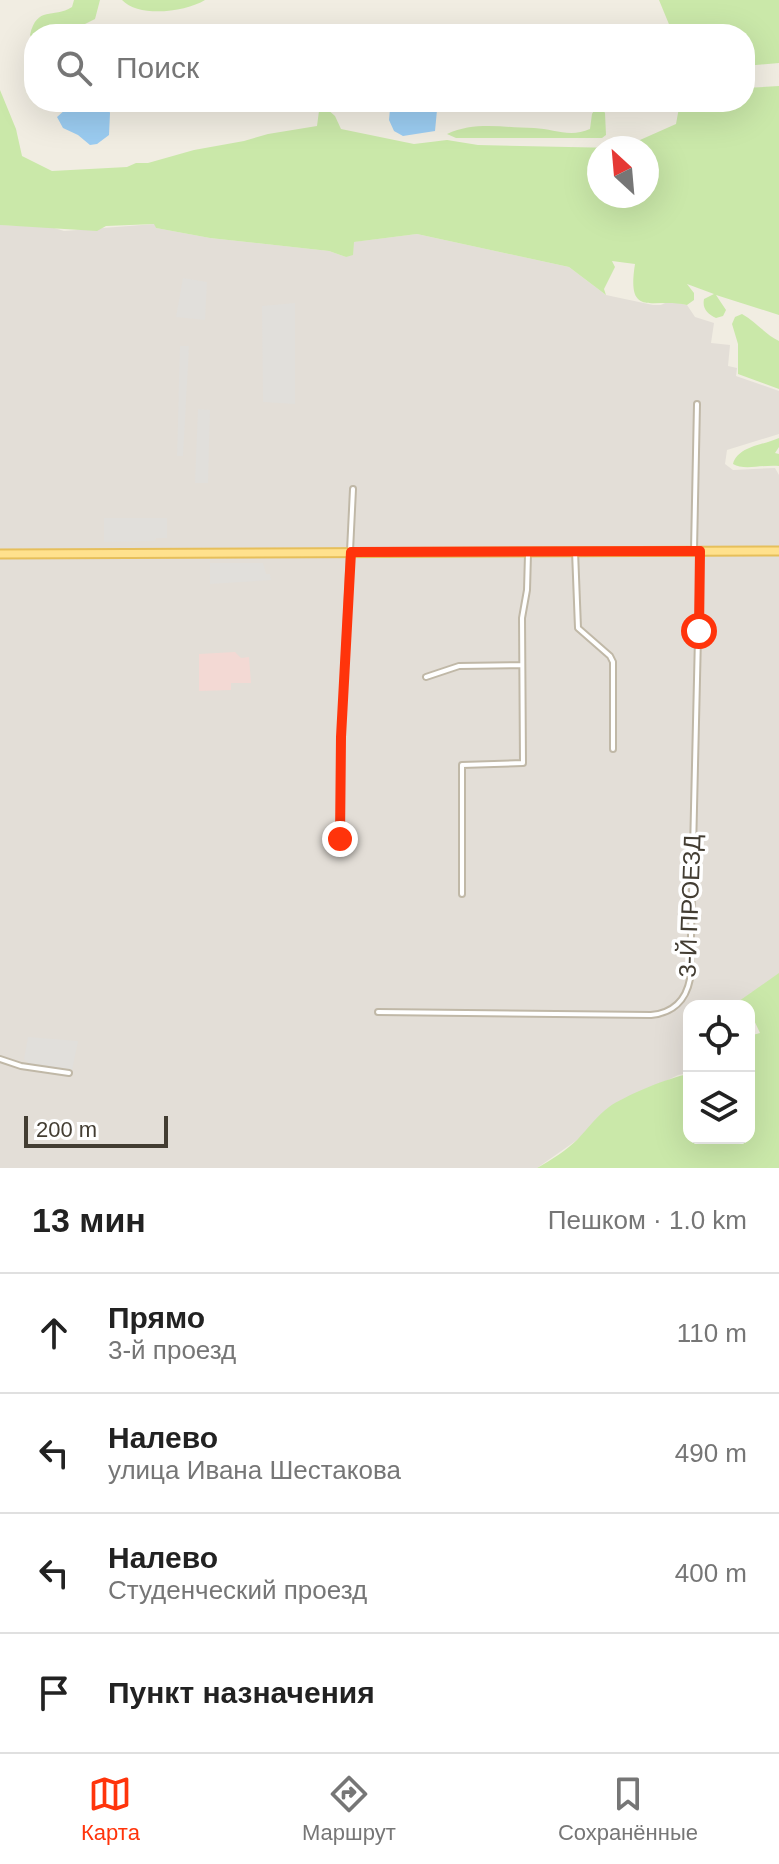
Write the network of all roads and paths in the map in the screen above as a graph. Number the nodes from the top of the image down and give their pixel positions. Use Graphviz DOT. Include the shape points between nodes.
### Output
graph roads {
  1 [pos="697,404"];
  2 [pos="353,489"];
  3 [pos="528,551"];
  4 [pos="575,551"];
  5 [pos="697,551"];
  6 [pos="779,551"];
  7 [pos="351,552"];
  8 [pos="0,554"];
  9 [pos="522,665"];
  10 [pos="426,677"];
  11 [pos="613,749"];
  12 [pos="340,839"];
  13 [pos="462,894"];
  14 [pos="378,1012"];
  15 [pos="0,1059"];
  16 [pos="69,1073"];
  1 -- 5 [label="street"];
  2 -- 7 [label="street"];
  3 -- 4 [label="main road"];
  3 -- 7 [label="main road"];
  3 -- 9 [label="street"];
  4 -- 5 [label="main road"];
  4 -- 11 [label="street" via="578,628 613,662"];
  5 -- 6 [label="main road"];
  5 -- 14 [label="street, 3-Й ПРОЕЗД" via="691,953 684,997 668,1011 651,1015"];
  7 -- 8 [label="main road"];
  7 -- 12 [label="street"];
  9 -- 10 [label="street" via="459,666"];
  9 -- 13 [label="street" via="523,763 462,765"];
  15 -- 16 [label="street"];
}
